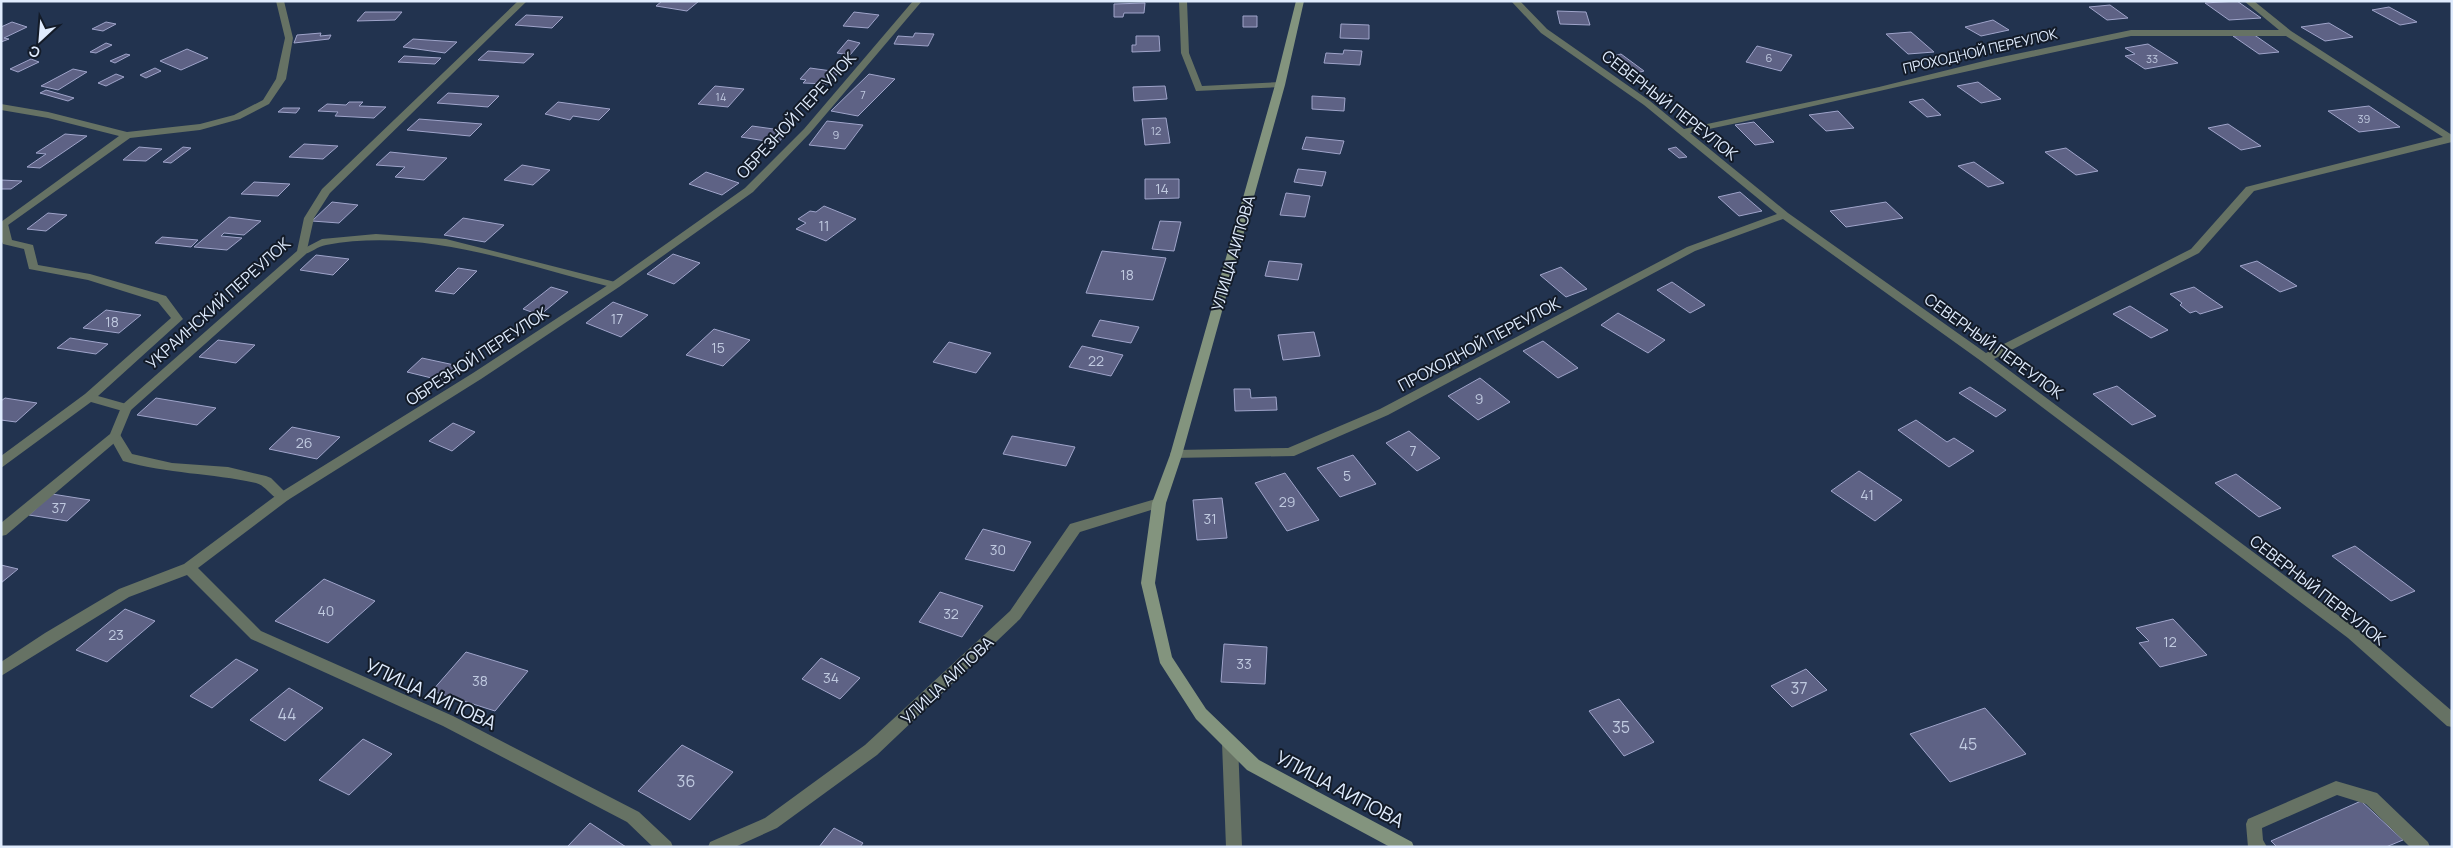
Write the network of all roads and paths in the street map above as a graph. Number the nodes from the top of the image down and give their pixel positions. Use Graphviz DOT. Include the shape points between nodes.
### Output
graph roads {
  1 [pos="280,1"];
  2 [pos="523,1"];
  3 [pos="918,1"];
  4 [pos="1183,1"];
  5 [pos="1300,1"];
  6 [pos="1516,1"];
  7 [pos="2248,1"];
  8 [pos="2288,33"];
  9 [pos="1280,85"];
  10 [pos="1,107"];
  11 [pos="1682,132"];
  12 [pos="127,135"];
  13 [pos="2452,138"];
  14 [pos="1784,215"];
  15 [pos="2,226"];
  16 [pos="302,252"];
  17 [pos="614,285"];
  18 [pos="1985,358"];
  19 [pos="89,397"];
  20 [pos="126,408"];
  21 [pos="115,436"];
  22 [pos="1176,454"];
  23 [pos="1,463"];
  24 [pos="283,496"];
  25 [pos="1159,502"];
  26 [pos="1,531"];
  27 [pos="189,568"];
  28 [pos="1,670"];
  29 [pos="2452,721"];
  30 [pos="1230,743"];
  31 [pos="665,847"];
  32 [pos="716,847"];
  33 [pos="1234,847"];
  34 [pos="1406,847"];
  35 [pos="2259,847"];
  36 [pos="2422,847"];
  1 -- 12 [label="street" via="289,38 281,79 266,102 237,117 200,127"];
  2 -- 16 [label="street, УКРАИНСКИЙ ПЕРЕУЛОК" via="326,191 309,218"];
  3 -- 17 [label="street, ОБРЕЗНОЙ ПЕРЕУЛОК" via="814,124 749,190"];
  4 -- 9 [label="street" via="1185,52 1199,88"];
  5 -- 9 [label="street, УЛИЦА АИПОВА"];
  6 -- 11 [label="street, СЕВЕРНЫЙ ПЕРЕУЛОК" via="1544,31 1647,103"];
  7 -- 8 [label="street"];
  8 -- 11 [label="street, ПРОХОДНОЙ ПЕРЕУЛОК" via="2131,33"];
  8 -- 13 [label="street"];
  9 -- 22 [label="street, УЛИЦА АИПОВА"];
  10 -- 12 [label="street"];
  11 -- 14 [label="street, СЕВЕРНЫЙ ПЕРЕУЛОК"];
  12 -- 15 [label="street"];
  13 -- 18 [label="street" via="2250,189 2195,250"];
  14 -- 18 [label="street, СЕВЕРНЫЙ ПЕРЕУЛОК"];
  14 -- 22 [label="street, ПРОХОДНОЙ ПЕРЕУЛОК" via="1691,249 1384,412 1288,453"];
  15 -- 19 [label="street" via="7,242 29,247 33,267 90,277 162,299 177,319"];
  16 -- 17 [label="street" via="322,242 376,237 446,242"];
  16 -- 20 [label="street, УКРАИНСКИЙ ПЕРЕУЛОК"];
  17 -- 24 [label="street, ОБРЕЗНОЙ ПЕРЕУЛОК" via="477,376"];
  18 -- 29 [label="street, СЕВЕРНЫЙ ПЕРЕУЛОК" via="2353,634"];
  19 -- 20 [label="street"];
  19 -- 23 [label="street"];
  20 -- 21 [label="street, УКРАИНСКИЙ ПЕРЕУЛОК"];
  21 -- 24 [label="street" via="128,458 172,468 228,472 266,482"];
  21 -- 26 [label="street, УКРАИНСКИЙ ПЕРЕУЛОК"];
  22 -- 25 [label="street, УЛИЦА АИПОВА"];
  24 -- 27 [label="street, ОБРЕЗНОЙ ПЕРЕУЛОК"];
  25 -- 30 [label="street, УЛИЦА АИПОВА" via="1148,583 1165,659 1201,714"];
  25 -- 32 [label="street, УЛИЦА АИПОВА" via="1075,528 1015,615 871,750 771,823"];
  27 -- 28 [label="street, ОБРЕЗНОЙ ПЕРЕУЛОК" via="124,593"];
  27 -- 31 [label="street, УЛИЦА АИПОВА" via="256,635 448,721 510,753 633,817"];
  30 -- 33 [label="street"];
  30 -- 34 [label="street, УЛИЦА АИПОВА" via="1253,765"];
  35 -- 36 [label="street" via="2255,843 2254,824 2336,788 2371,798"];
}
